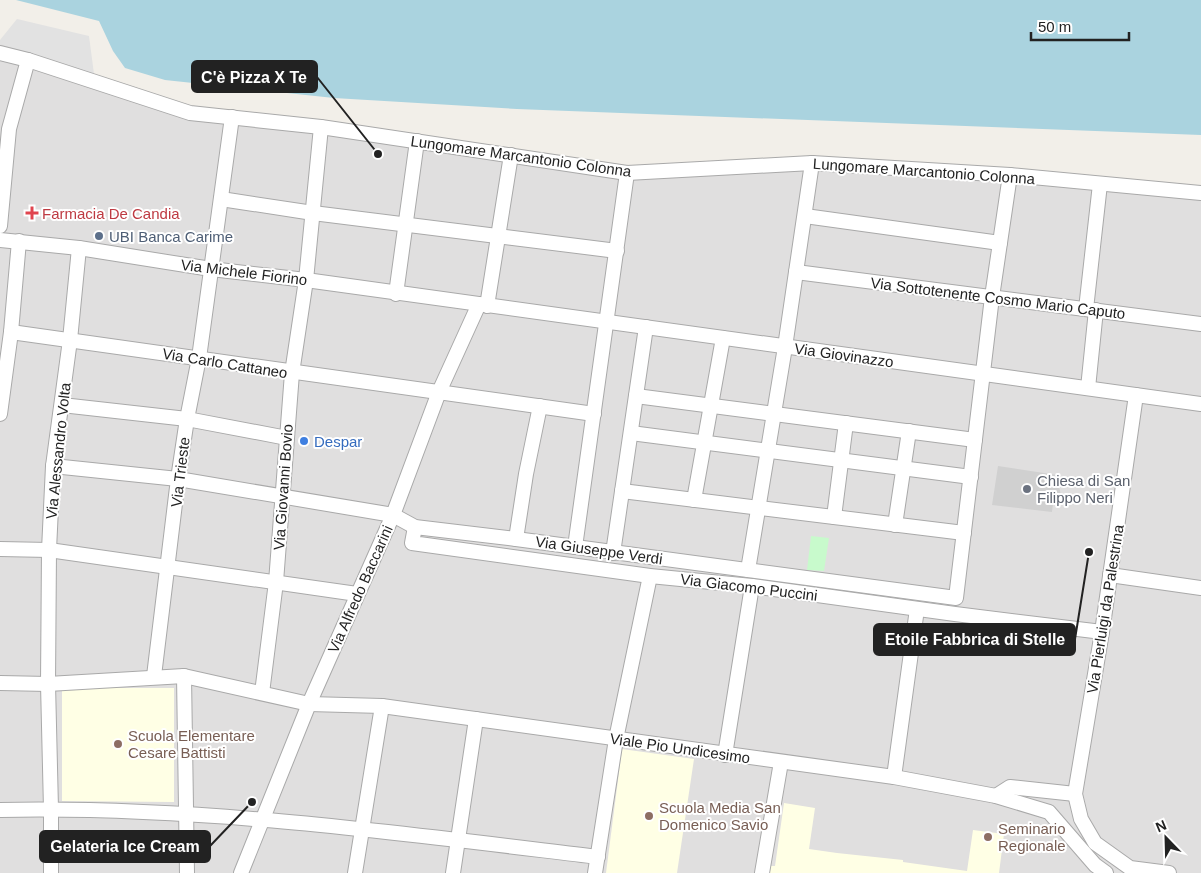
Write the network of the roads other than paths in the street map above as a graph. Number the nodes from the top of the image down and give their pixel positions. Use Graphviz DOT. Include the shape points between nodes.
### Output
graph roads {
  1 [pos="0,53"];
  2 [pos="28,60"];
  3 [pos="232,117"];
  4 [pos="322,127"];
  5 [pos="5,128"];
  6 [pos="417,141"];
  7 [pos="511,155"];
  8 [pos="812,163"];
  9 [pos="627,173"];
  10 [pos="1010,175"];
  11 [pos="1100,184"];
  12 [pos="1201,193"];
  13 [pos="221,199"];
  14 [pos="313,212"];
  15 [pos="805,216"];
  16 [pos="406,224"];
  17 [pos="0,226"];
  18 [pos="498,236"];
  19 [pos="0,240"];
  20 [pos="19,241"];
  21 [pos="1000,243"];
  22 [pos="79,248"];
  23 [pos="617,251"];
  24 [pos="211,269"];
  25 [pos="796,272"];
  26 [pos="306,280"];
  27 [pos="396,294"];
  28 [pos="992,297"];
  29 [pos="483,305"];
  30 [pos="1091,310"];
  31 [pos="607,322"];
  32 [pos="1201,324"];
  33 [pos="646,327"];
  34 [pos="11,332"];
  35 [pos="723,338"];
  36 [pos="70,340"];
  37 [pos="785,346"];
  38 [pos="199,358"];
  39 [pos="292,373"];
  40 [pos="983,374"];
  41 [pos="1088,388"];
  42 [pos="439,392"];
  43 [pos="1136,395"];
  44 [pos="636,396"];
  45 [pos="1201,404"];
  46 [pos="62,405"];
  47 [pos="540,406"];
  48 [pos="711,406"];
  49 [pos="0,414"];
  50 [pos="594,414"];
  51 [pos="774,414"];
  52 [pos="187,420"];
  53 [pos="846,423"];
  54 [pos="909,431"];
  55 [pos="631,433"];
  56 [pos="287,438"];
  57 [pos="975,440"];
  58 [pos="704,442"];
  59 [pos="768,451"];
  60 [pos="841,460"];
  61 [pos="53,466"];
  62 [pos="903,468"];
  63 [pos="971,477"];
  64 [pos="178,479"];
  65 [pos="622,491"];
  66 [pos="282,497"];
  67 [pos="694,500"];
  68 [pos="759,508"];
  69 [pos="393,515"];
  70 [pos="834,517"];
  71 [pos="895,525"];
  72 [pos="415,527"];
  73 [pos="964,533"];
  74 [pos="516,539"];
  75 [pos="576,547"];
  76 [pos="0,549"];
  77 [pos="49,550"];
  78 [pos="613,553"];
  79 [pos="168,566"];
  80 [pos="748,570"];
  81 [pos="650,576"];
  82 [pos="1110,576"];
  83 [pos="276,582"];
  84 [pos="752,586"];
  85 [pos="1201,588"];
  86 [pos="357,594"];
  87 [pos="917,609"];
  88 [pos="1102,632"];
  89 [pos="154,676"];
  90 [pos="184,676"];
  91 [pos="0,683"];
  92 [pos="48,684"];
  93 [pos="262,693"];
  94 [pos="309,704"];
  95 [pos="382,706"];
  96 [pos="476,719"];
  97 [pos="616,739"];
  98 [pos="725,755"];
  99 [pos="781,762"];
  100 [pos="894,777"];
  101 [pos="1076,794"];
  102 [pos="996,796"];
  103 [pos="51,809"];
  104 [pos="0,810"];
  105 [pos="185,813"];
  106 [pos="264,820"];
  107 [pos="363,828"];
  108 [pos="458,840"];
  109 [pos="598,857"];
  110 [pos="51,873"];
  111 [pos="187,873"];
  112 [pos="241,873"];
  113 [pos="355,873"];
  114 [pos="453,873"];
  115 [pos="596,873"];
  116 [pos="762,873"];
  117 [pos="1106,873"];
  118 [pos="1169,873"];
  1 -- 2 [label="street, Lungomare Marcantonio Colonna"];
  2 -- 3 [label="street, Lungomare Marcantonio Colonna" via="190,113"];
  2 -- 5 [label="street"];
  3 -- 4 [label="street, Lungomare Marcantonio Colonna"];
  3 -- 13 [label="street, Via Trieste"];
  4 -- 6 [label="street, Lungomare Marcantonio Colonna"];
  4 -- 14 [label="street, Via Giovanni Bovio"];
  5 -- 17 [label="street"];
  6 -- 7 [label="street, Lungomare Marcantonio Colonna"];
  6 -- 16 [label="street"];
  7 -- 9 [label="street, Lungomare Marcantonio Colonna"];
  7 -- 18 [label="street, Via Alfredo Baccarini"];
  8 -- 9 [label="street, Lungomare Marcantonio Colonna"];
  8 -- 10 [label="street, Lungomare Marcantonio Colonna"];
  8 -- 15 [label="street"];
  9 -- 23 [label="street"];
  10 -- 11 [label="street, Lungomare Marcantonio Colonna"];
  10 -- 21 [label="street"];
  11 -- 12 [label="street, Lungomare Marcantonio Colonna"];
  11 -- 30 [label="street"];
  13 -- 14 [label="street"];
  13 -- 24 [label="street, Via Trieste"];
  14 -- 16 [label="street"];
  14 -- 26 [label="street, Via Giovanni Bovio"];
  15 -- 21 [label="street"];
  15 -- 25 [label="street"];
  16 -- 18 [label="street"];
  16 -- 27 [label="street"];
  18 -- 23 [label="street"];
  18 -- 29 [label="street, Via Alfredo Baccarini"];
  19 -- 20 [label="street, Via Michele Fiorino"];
  20 -- 22 [label="street, Via Michele Fiorino"];
  20 -- 34 [label="street"];
  21 -- 28 [label="street"];
  22 -- 24 [label="street, Via Michele Fiorino"];
  22 -- 36 [label="street, Via Alessandro Volta"];
  23 -- 31 [label="street"];
  24 -- 26 [label="street, Via Michele Fiorino"];
  24 -- 38 [label="street, Via Trieste"];
  25 -- 28 [label="street, Via Sottotenente Cosmo Mario Caputo"];
  25 -- 37 [label="street"];
  26 -- 27 [label="street, Via Michele Fiorino"];
  26 -- 39 [label="street, Via Giovanni Bovio"];
  27 -- 29 [label="street, Via Michele Fiorino"];
  28 -- 30 [label="street, Via Sottotenente Cosmo Mario Caputo"];
  28 -- 40 [label="street"];
  29 -- 31 [label="street, Via Giovinazzo"];
  29 -- 42 [label="street, Via Alfredo Baccarini"];
  30 -- 32 [label="street, Via Sottotenente Cosmo Mario Caputo"];
  30 -- 41 [label="street"];
  31 -- 33 [label="street, Via Giovinazzo"];
  31 -- 50 [label="street"];
  33 -- 35 [label="street, Via Giovinazzo"];
  33 -- 44 [label="street"];
  34 -- 36 [label="street, Via Carlo Cattaneo"];
  34 -- 49 [label="street"];
  35 -- 37 [label="street, Via Giovinazzo"];
  35 -- 48 [label="street"];
  36 -- 38 [label="street, Via Carlo Cattaneo"];
  36 -- 46 [label="street, Via Alessandro Volta"];
  37 -- 40 [label="street, Via Giovinazzo"];
  37 -- 51 [label="street"];
  38 -- 39 [label="street, Via Carlo Cattaneo"];
  38 -- 52 [label="street, Via Trieste"];
  39 -- 42 [label="street, Via Carlo Cattaneo"];
  39 -- 56 [label="street, Via Giovanni Bovio"];
  40 -- 41 [label="street, Via Giovinazzo"];
  40 -- 57 [label="street"];
  41 -- 43 [label="street, Via Giovinazzo"];
  42 -- 47 [label="street, Via Carlo Cattaneo"];
  42 -- 69 [label="street, Via Alfredo Baccarini"];
  43 -- 45 [label="street, Via Giovinazzo"];
  43 -- 82 [label="street, Via Pierluigi da Palestrina"];
  44 -- 48 [label="street"];
  44 -- 55 [label="street"];
  46 -- 52 [label="street"];
  46 -- 61 [label="street, Via Alessandro Volta"];
  47 -- 50 [label="street, Via Carlo Cattaneo"];
  47 -- 74 [label="street"];
  48 -- 51 [label="street"];
  48 -- 58 [label="street"];
  50 -- 75 [label="street"];
  51 -- 53 [label="street"];
  51 -- 59 [label="street"];
  52 -- 56 [label="street"];
  52 -- 64 [label="street, Via Trieste"];
  53 -- 54 [label="street"];
  53 -- 60 [label="street"];
  54 -- 57 [label="street"];
  54 -- 62 [label="street"];
  55 -- 58 [label="street"];
  55 -- 65 [label="street"];
  56 -- 66 [label="street, Via Giovanni Bovio"];
  57 -- 63 [label="street"];
  58 -- 59 [label="street"];
  58 -- 67 [label="street"];
  59 -- 60 [label="street"];
  59 -- 68 [label="street"];
  60 -- 62 [label="street"];
  60 -- 70 [label="street"];
  61 -- 64 [label="street, Via Giuseppe Verdi"];
  61 -- 77 [label="street, Via Alessandro Volta"];
  62 -- 63 [label="street"];
  62 -- 71 [label="street"];
  63 -- 73 [label="street"];
  64 -- 66 [label="street, Via Giuseppe Verdi"];
  64 -- 79 [label="street, Via Trieste"];
  65 -- 67 [label="street"];
  65 -- 78 [label="street"];
  66 -- 69 [label="street, Via Giuseppe Verdi"];
  66 -- 83 [label="street, Via Giovanni Bovio"];
  67 -- 68 [label="street"];
  68 -- 70 [label="street"];
  68 -- 80 [label="street"];
  69 -- 72 [label="street, Via Giuseppe Verdi"];
  69 -- 86 [label="street, Via Alfredo Baccarini"];
  70 -- 71 [label="street"];
  71 -- 73 [label="street"];
  72 -- 74 [label="street, Via Giuseppe Verdi"];
  72 -- 81 [label="street, Via Giacomo Puccini" via="412,543"];
  73 -- 80 [label="street, Via Giuseppe Verdi" via="956,598"];
  74 -- 75 [label="street, Via Giuseppe Verdi"];
  75 -- 78 [label="street, Via Giuseppe Verdi"];
  76 -- 77 [label="street"];
  77 -- 79 [label="street"];
  77 -- 92 [label="street, Via Alessandro Volta"];
  78 -- 80 [label="street, Via Giuseppe Verdi"];
  79 -- 83 [label="street"];
  79 -- 89 [label="street, Via Trieste"];
  81 -- 84 [label="street, Via Giacomo Puccini"];
  81 -- 97 [label="street"];
  82 -- 85 [label="street"];
  82 -- 88 [label="street, Via Pierluigi da Palestrina"];
  83 -- 86 [label="street"];
  83 -- 93 [label="street, Via Giovanni Bovio"];
  84 -- 87 [label="street, Via Giacomo Puccini"];
  84 -- 98 [label="street"];
  86 -- 94 [label="street, Via Alfredo Baccarini"];
  87 -- 88 [label="street, Via Giacomo Puccini"];
  87 -- 100 [label="street"];
  88 -- 101 [label="street, Via Pierluigi da Palestrina"];
  89 -- 90 [label="street, Viale Pio Undicesimo"];
  89 -- 92 [label="street, Viale Pio Undicesimo"];
  90 -- 93 [label="street, Viale Pio Undicesimo"];
  90 -- 105 [label="street"];
  91 -- 92 [label="street, Viale Pio Undicesimo"];
  92 -- 103 [label="street, Via Alessandro Volta"];
  93 -- 94 [label="street, Viale Pio Undicesimo"];
  94 -- 95 [label="street, Viale Pio Undicesimo"];
  94 -- 106 [label="street, Via Alfredo Baccarini"];
  95 -- 96 [label="street, Viale Pio Undicesimo"];
  95 -- 107 [label="street"];
  96 -- 97 [label="street, Viale Pio Undicesimo"];
  96 -- 108 [label="street"];
  97 -- 98 [label="street, Viale Pio Undicesimo"];
  97 -- 109 [label="street"];
  98 -- 99 [label="street, Viale Pio Undicesimo"];
  99 -- 100 [label="street, Viale Pio Undicesimo"];
  99 -- 116 [label="street"];
  100 -- 102 [label="street, Viale Pio Undicesimo"];
  101 -- 102 [label="street" via="1010,787"];
  101 -- 118 [label="street" via="1081,819 1095,843 1130,868"];
  102 -- 117 [label="street, Viale Pio Undicesimo" via="1049,812 1095,865"];
  103 -- 104 [label="street"];
  103 -- 105 [label="street"];
  103 -- 110 [label="street, Via Alessandro Volta"];
  105 -- 106 [label="street"];
  105 -- 111 [label="street"];
  106 -- 107 [label="street"];
  106 -- 112 [label="street, Via Alfredo Baccarini"];
  107 -- 108 [label="street"];
  107 -- 113 [label="street"];
  108 -- 109 [label="street"];
  108 -- 114 [label="street"];
  109 -- 115 [label="street"];
}
